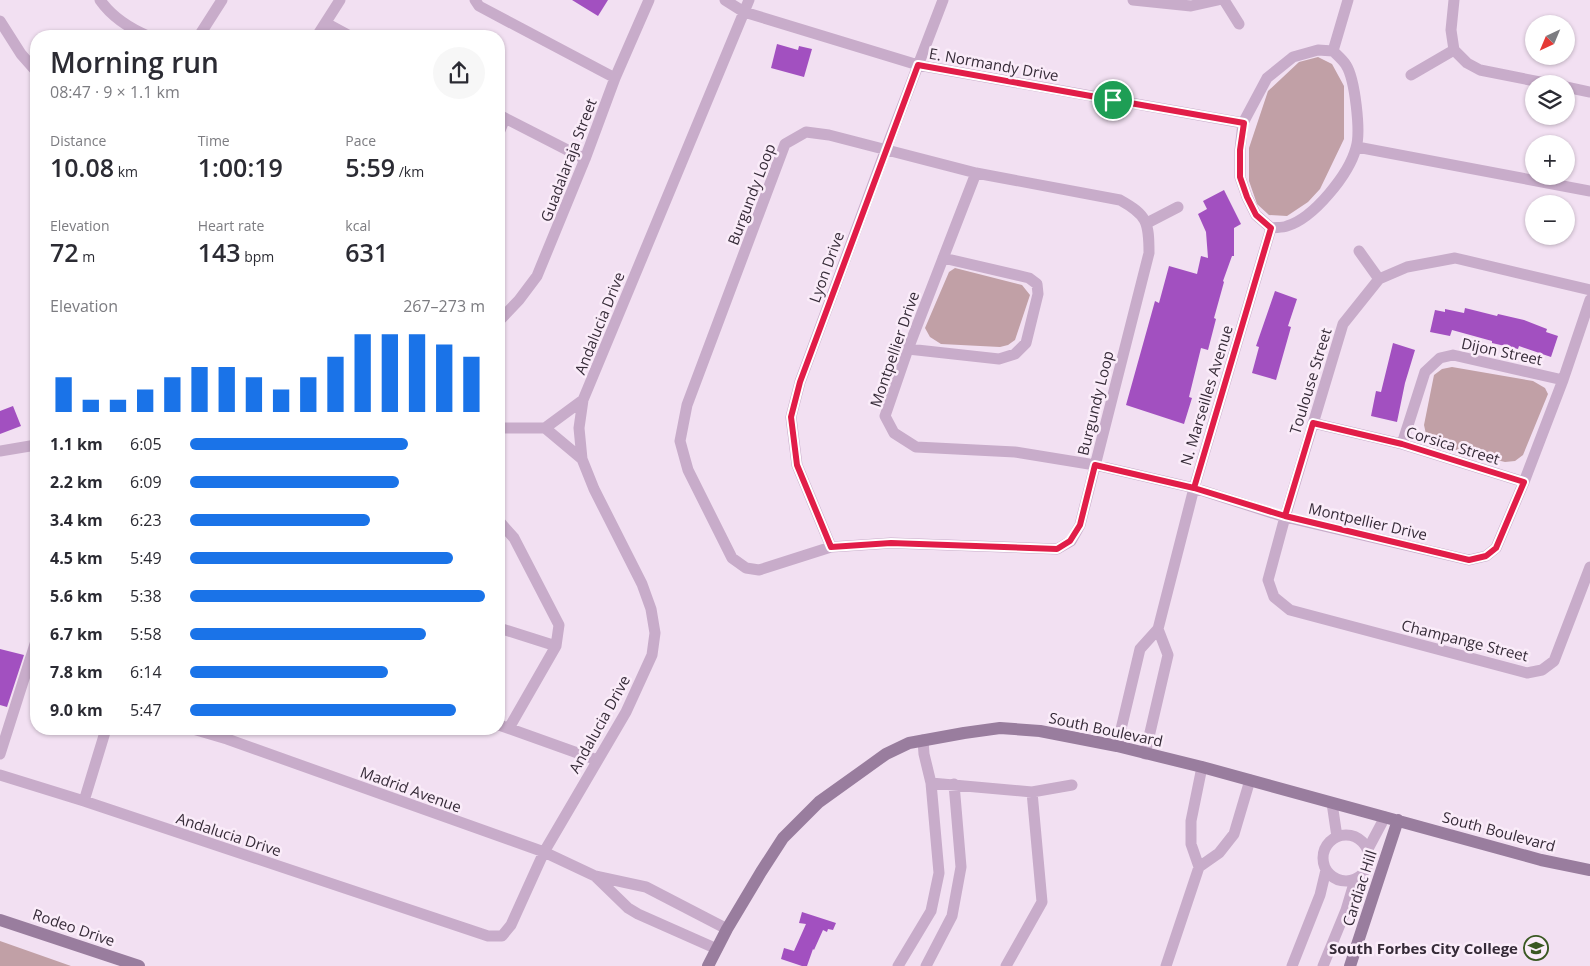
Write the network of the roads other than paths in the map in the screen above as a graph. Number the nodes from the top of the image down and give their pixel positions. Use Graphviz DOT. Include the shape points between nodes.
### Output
graph roads {
  1 [pos="100,0"];
  2 [pos="222,0"];
  3 [pos="340,0"];
  4 [pos="475,0"];
  5 [pos="649,0"];
  6 [pos="725,0"];
  7 [pos="748,0"];
  8 [pos="943,0"];
  9 [pos="1133,0"];
  10 [pos="1218,0"];
  11 [pos="1224,0"];
  12 [pos="1348,0"];
  13 [pos="1454,0"];
  14 [pos="744,12"];
  15 [pos="0,21"];
  16 [pos="326,23"];
  17 [pos="1239,24"];
  18 [pos="134,30"];
  19 [pos="203,30"];
  20 [pos="321,30"];
  21 [pos="339,30"];
  22 [pos="1333,50"];
  23 [pos="1454,50"];
  24 [pos="30,64"];
  25 [pos="918,65"];
  26 [pos="1411,75"];
  27 [pos="615,78"];
  28 [pos="1525,79"];
  29 [pos="1575,89"];
  30 [pos="1590,92"];
  31 [pos="505,119"];
  32 [pos="1244,123"];
  33 [pos="1357,147"];
  34 [pos="886,149"];
  35 [pos="585,159"];
  36 [pos="976,173"];
  37 [pos="1590,191"];
  38 [pos="1178,207"];
  39 [pos="1147,223"];
  40 [pos="1271,228"];
  41 [pos="1358,251"];
  42 [pos="943,258"];
  43 [pos="1379,279"];
  44 [pos="1590,290"];
  45 [pos="1590,300"];
  46 [pos="505,315"];
  47 [pos="908,349"];
  48 [pos="1564,380"];
  49 [pos="583,400"];
  50 [pos="1313,423"];
  51 [pos="505,428"];
  52 [pos="545,428"];
  53 [pos="1402,444"];
  54 [pos="30,446"];
  55 [pos="0,451"];
  56 [pos="582,459"];
  57 [pos="1095,465"];
  58 [pos="1524,482"];
  59 [pos="1194,488"];
  60 [pos="1285,516"];
  61 [pos="505,528"];
  62 [pos="831,547"];
  63 [pos="1590,568"];
  64 [pos="1274,597"];
  65 [pos="1158,629"];
  66 [pos="505,630"];
  67 [pos="556,646"];
  68 [pos="30,660"];
  69 [pos="505,724"];
  70 [pos="505,726"];
  71 [pos="104,735"];
  72 [pos="213,735"];
  73 [pos="224,735"];
  74 [pos="227,739"];
  75 [pos="923,740"];
  76 [pos="1117,746"];
  77 [pos="0,754"];
  78 [pos="1145,754"];
  79 [pos="598,760"];
  80 [pos="1202,767"];
  81 [pos="0,775"];
  82 [pos="1250,780"];
  83 [pos="932,782"];
  84 [pos="954,784"];
  85 [pos="1072,785"];
  86 [pos="1032,792"];
  87 [pos="84,801"];
  88 [pos="1332,802"];
  89 [pos="1385,817"];
  90 [pos="1398,820"];
  91 [pos="1337,837"];
  92 [pos="1368,849"];
  93 [pos="544,852"];
  94 [pos="1198,866"];
  95 [pos="1326,870"];
  96 [pos="1590,870"];
  97 [pos="595,876"];
  98 [pos="1355,880"];
  99 [pos="0,920"];
  100 [pos="727,929"];
  101 [pos="717,949"];
  102 [pos="138,966"];
  103 [pos="708,966"];
  104 [pos="898,966"];
  105 [pos="926,966"];
  106 [pos="1006,966"];
  107 [pos="1166,966"];
  108 [pos="1292,966"];
  109 [pos="1324,966"];
  110 [pos="1350,966"];
  1 -- 18 [label="street" via="107,10"];
  2 -- 19 [label="street"];
  3 -- 16 [label="street"];
  4 -- 27 [label="street" via="480,6"];
  5 -- 27 [label="street, Guadalaraja Street"];
  6 -- 14 [label="street"];
  7 -- 14 [label="street, Andalucia Drive"];
  8 -- 25 [label="street, Lyon Drive"];
  9 -- 10 [label="street" via="1191,6"];
  11 -- 17 [label="street"];
  12 -- 22 [label="street"];
  13 -- 23 [label="street" via="1451,30"];
  14 -- 25 [label="street, E. Normandy Drive"];
  14 -- 49 [label="street, Andalucia Drive"];
  15 -- 24 [label="street"];
  16 -- 20 [label="street"];
  16 -- 21 [label="street"];
  22 -- 32 [label="street" via="1318,50 1293,57 1267,78"];
  22 -- 33 [label="street" via="1346,65 1354,85"];
  23 -- 26 [label="street"];
  23 -- 28 [label="street" via="1480,70"];
  25 -- 32 [label="street, E. Normandy Drive"];
  25 -- 34 [label="street, Lyon Drive"];
  27 -- 35 [label="street, Guadalaraja Street"];
  29 -- 30 [label="street"];
  31 -- 35 [label="street"];
  32 -- 40 [label="street" via="1240,177 1256,215"];
  33 -- 37 [label="street"];
  33 -- 40 [label="street" via="1337,184 1320,204 1287,226"];
  34 -- 36 [label="street, Burgundy Loop"];
  34 -- 62 [label="street, Lyon Drive" via="800,382 791,417 797,465"];
  34 -- 62 [label="street, Burgundy Loop" via="806,132 785,144 687,406 680,442 688,470 732,558 746,568 759,570"];
  35 -- 46 [label="street, Guadalaraja Street" via="538,276"];
  36 -- 39 [label="street, Burgundy Loop" via="1120,200 1135,209"];
  36 -- 42 [label="street, Montpellier Drive"];
  38 -- 39 [label="street"];
  39 -- 57 [label="street, Burgundy Loop" via="1149,253"];
  40 -- 59 [label="street, N. Marseilles Avenue"];
  41 -- 43 [label="street"];
  42 -- 47 [label="street, Montpellier Drive"];
  42 -- 47 [label="street" via="1029,278 1038,284 1026,343 1014,354 999,359"];
  43 -- 44 [label="street, Toulouse Street" via="1407,267 1455,258"];
  43 -- 50 [label="street, Toulouse Street" via="1343,324"];
  45 -- 48 [label="street, Montpellier Drive"];
  47 -- 57 [label="street, Montpellier Drive" via="885,416 894,433 916,447 1015,452"];
  48 -- 53 [label="street, Dijon Street" via="1453,355 1440,358 1425,372"];
  48 -- 58 [label="street, Montpellier Drive"];
  49 -- 52 [label="street"];
  49 -- 56 [label="street, Andalucia Drive" via="579,428"];
  50 -- 53 [label="street, Corsica Street"];
  50 -- 60 [label="street, Toulouse Street"];
  51 -- 52 [label="street"];
  52 -- 56 [label="street"];
  53 -- 58 [label="street, Corsica Street"];
  54 -- 55 [label="street"];
  56 -- 79 [label="street, Andalucia Drive" via="642,584 655,633 652,655 634,696"];
  57 -- 59 [label="street, Montpellier Drive"];
  57 -- 62 [label="street, Burgundy Loop" via="1080,525 1070,541 1057,549 891,543"];
  58 -- 60 [label="street, Montpellier Drive" via="1496,548 1486,556 1469,560"];
  59 -- 60 [label="street, Montpellier Drive"];
  59 -- 65 [label="street, N. Marseilles Avenue"];
  60 -- 64 [label="street, Toulouse Street" via="1268,580"];
  61 -- 67 [label="street" via="514,538 559,625"];
  63 -- 64 [label="street, Champange Street" via="1554,661 1542,670 1527,673 1290,610"];
  65 -- 76 [label="street" via="1140,649"];
  65 -- 78 [label="street" via="1168,656"];
  66 -- 67 [label="street"];
  67 -- 69 [label="street"];
  68 -- 77 [label="street"];
  70 -- 79 [label="street"];
  71 -- 87 [label="street"];
  72 -- 74 [label="street, Madrid Avenue"];
  73 -- 74 [label="street"];
  74 -- 93 [label="street, Madrid Avenue"];
  75 -- 76 [label="main road, South Boulevard" via="1000,728 1040,731"];
  75 -- 83 [label="street"];
  75 -- 100 [label="main road, South Boulevard" via="886,754 819,802 783,838"];
  76 -- 78 [label="main road, South Boulevard"];
  78 -- 80 [label="main road, South Boulevard"];
  79 -- 93 [label="street, Andalucia Drive"];
  80 -- 82 [label="main road, South Boulevard"];
  80 -- 94 [label="street" via="1191,821 1191,844"];
  81 -- 87 [label="street, Andalucia Drive"];
  82 -- 88 [label="main road, South Boulevard"];
  82 -- 94 [label="street" via="1234,834 1219,853"];
  83 -- 84 [label="street"];
  83 -- 104 [label="street" via="939,873 931,911"];
  84 -- 86 [label="street"];
  84 -- 105 [label="street" via="961,867 952,916"];
  85 -- 86 [label="street"];
  86 -- 106 [label="street" via="1042,902"];
  87 -- 93 [label="street, Andalucia Drive" via="488,936 502,936 511,925"];
  88 -- 89 [label="main road, South Boulevard"];
  88 -- 91 [label="street"];
  89 -- 90 [label="main road, South Boulevard"];
  89 -- 92 [label="street"];
  90 -- 96 [label="main road, South Boulevard" via="1540,860"];
  90 -- 110 [label="main road, Cardiac Hill"];
  91 -- 92 [label="street" via="1351,835"];
  91 -- 95 [label="street" via="1330,841 1323,855"];
  92 -- 98 [label="street" via="1368,868"];
  93 -- 97 [label="street, Madrid Avenue"];
  94 -- 107 [label="street"];
  95 -- 98 [label="street" via="1336,879"];
  95 -- 108 [label="street" via="1320,895"];
  97 -- 100 [label="street" via="646,887"];
  97 -- 101 [label="street" via="628,908"];
  98 -- 109 [label="street"];
  99 -- 102 [label="main road, Rodeo Drive"];
  100 -- 101 [label="main road, South Boulevard"];
  101 -- 103 [label="main road, South Boulevard"];
}
